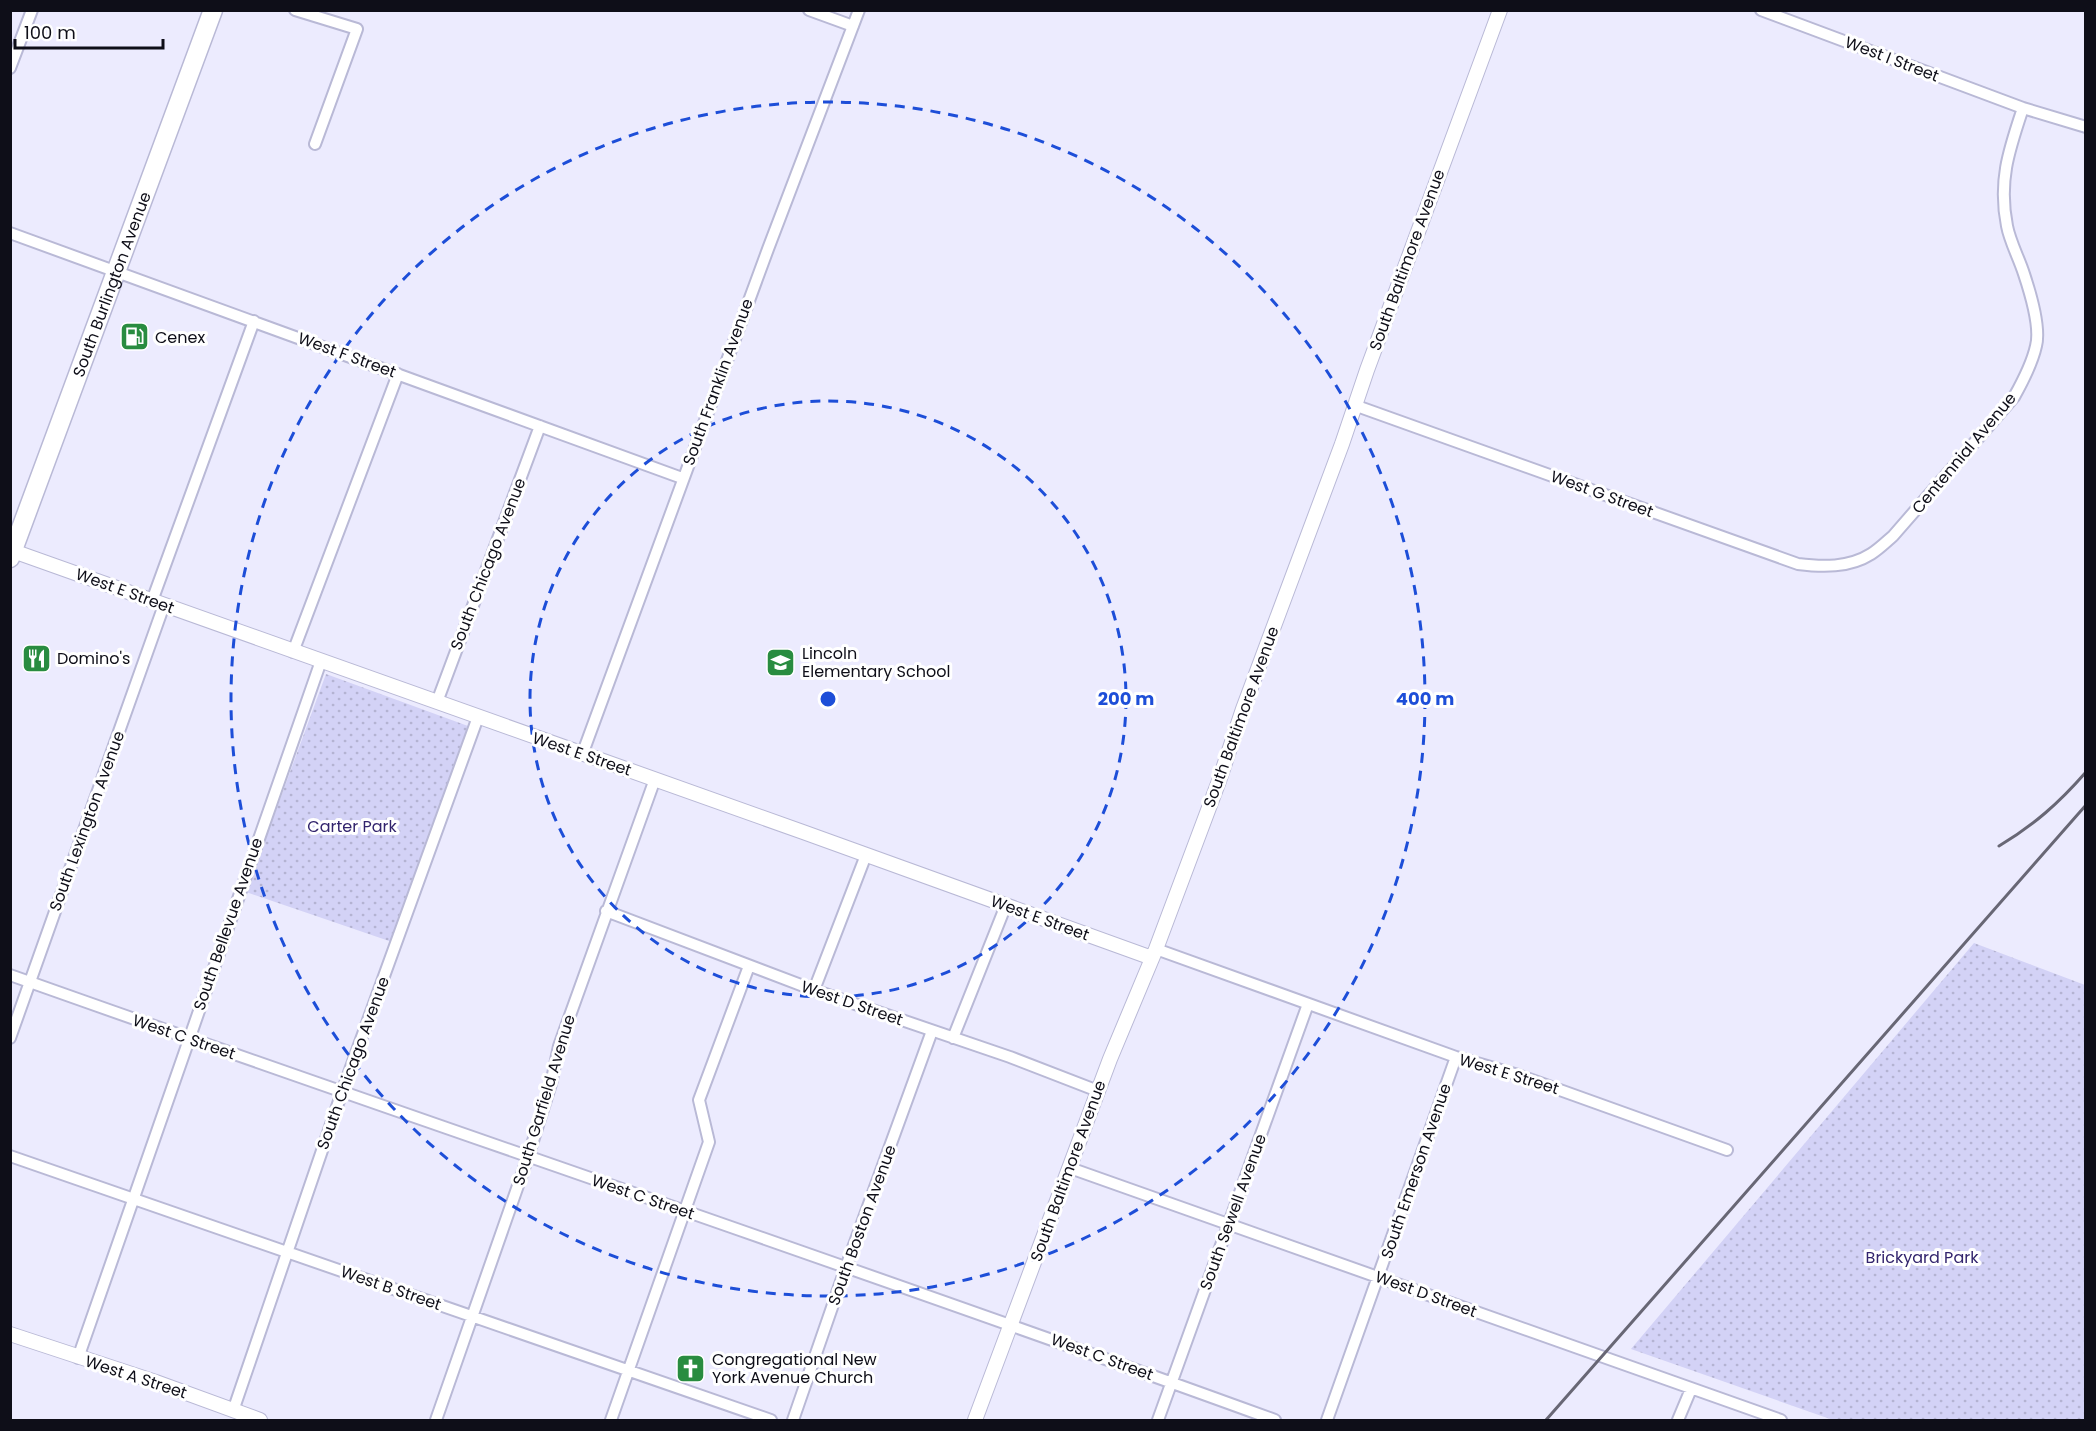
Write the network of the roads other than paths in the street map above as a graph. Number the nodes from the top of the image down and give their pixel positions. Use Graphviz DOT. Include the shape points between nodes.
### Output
graph roads {
  1 [pos="32,10"];
  2 [pos="213,10"];
  3 [pos="295,10"];
  4 [pos="809,10"];
  5 [pos="859,10"];
  6 [pos="1500,10"];
  7 [pos="1761,10"];
  8 [pos="854,26"];
  9 [pos="10,68"];
  10 [pos="2023,108"];
  11 [pos="2085,127"];
  12 [pos="315,144"];
  13 [pos="10,233"];
  14 [pos="117,271"];
  15 [pos="254,321"];
  16 [pos="398,374"];
  17 [pos="1354,405"];
  18 [pos="540,426"];
  19 [pos="682,478"];
  20 [pos="12,554"];
  21 [pos="1852,563"];
  22 [pos="158,603"];
  23 [pos="293,652"];
  24 [pos="321,661"];
  25 [pos="437,702"];
  26 [pos="478,717"];
  27 [pos="582,755"];
  28 [pos="655,779"];
  29 [pos="866,855"];
  30 [pos="1006,905"];
  31 [pos="606,911"];
  32 [pos="1154,954"];
  33 [pos="749,966"];
  34 [pos="10,975"];
  35 [pos="30,982"];
  36 [pos="814,990"];
  37 [pos="1308,1004"];
  38 [pos="932,1031"];
  39 [pos="10,1038"];
  40 [pos="188,1038"];
  41 [pos="953,1038"];
  42 [pos="1456,1057"];
  43 [pos="342,1092"];
  44 [pos="1098,1092"];
  45 [pos="1727,1150"];
  46 [pos="10,1156"];
  47 [pos="528,1157"];
  48 [pos="1070,1168"];
  49 [pos="132,1199"];
  50 [pos="686,1211"];
  51 [pos="1228,1225"];
  52 [pos="287,1253"];
  53 [pos="846,1267"];
  54 [pos="1379,1277"];
  55 [pos="472,1316"];
  56 [pos="1011,1324"];
  57 [pos="10,1334"];
  58 [pos="78,1358"];
  59 [pos="629,1371"];
  60 [pos="1172,1383"];
  61 [pos="1691,1389"];
  62 [pos="233,1411"];
  63 [pos="260,1420"];
  64 [pos="436,1420"];
  65 [pos="611,1420"];
  66 [pos="771,1420"];
  67 [pos="793,1420"];
  68 [pos="975,1420"];
  69 [pos="1158,1420"];
  70 [pos="1275,1420"];
  71 [pos="1327,1420"];
  72 [pos="1678,1420"];
  73 [pos="1781,1420"];
  1 -- 9 [label="street"];
  2 -- 14 [label="highway, South Burlington Avenue"];
  3 -- 12 [label="street" via="357,29"];
  4 -- 8 [label="street"];
  5 -- 8 [label="street, South Franklin Avenue"];
  6 -- 17 [label="street, South Baltimore Avenue"];
  7 -- 10 [label="street, West I Street"];
  8 -- 19 [label="street, South Franklin Avenue"];
  10 -- 11 [label="street, West I Street"];
  10 -- 21 [label="street, Centennial Avenue" via="2004,172 2007,226 2024,273 2036,327 2037,344 2026,374 2014,397 1893,536 1872,554"];
  13 -- 14 [label="street, West F Street"];
  14 -- 15 [label="street, West F Street"];
  14 -- 20 [label="highway, South Burlington Avenue"];
  15 -- 16 [label="street, West F Street"];
  15 -- 22 [label="street, South Lexington Avenue"];
  16 -- 18 [label="street, West F Street"];
  16 -- 23 [label="street"];
  17 -- 21 [label="street, West G Street" via="1798,564 1821,567"];
  17 -- 32 [label="street, South Baltimore Avenue"];
  18 -- 19 [label="street, West F Street"];
  18 -- 25 [label="street, South Chicago Avenue"];
  19 -- 27 [label="street, South Franklin Avenue"];
  20 -- 22 [label="street, West E Street"];
  22 -- 23 [label="street, West E Street"];
  22 -- 35 [label="street, South Lexington Avenue"];
  23 -- 24 [label="street, West E Street"];
  24 -- 25 [label="street, West E Street"];
  24 -- 40 [label="street, South Bellevue Avenue"];
  25 -- 26 [label="street, West E Street"];
  26 -- 27 [label="street, West E Street"];
  26 -- 43 [label="street, South Chicago Avenue"];
  27 -- 28 [label="street, West E Street"];
  28 -- 29 [label="street, West E Street"];
  28 -- 31 [label="street, South Garfield Avenue"];
  29 -- 30 [label="street, West E Street"];
  29 -- 36 [label="street"];
  30 -- 32 [label="street, West E Street"];
  30 -- 41 [label="street"];
  31 -- 33 [label="street, West D Street"];
  31 -- 47 [label="street, South Garfield Avenue" via="559,1046"];
  32 -- 37 [label="street, West E Street"];
  32 -- 44 [label="street, South Baltimore Avenue"];
  33 -- 36 [label="street, West D Street"];
  33 -- 50 [label="street" via="699,1100 709,1142"];
  34 -- 35 [label="street, West C Street"];
  35 -- 39 [label="street, South Lexington Avenue"];
  35 -- 40 [label="street, West C Street"];
  36 -- 38 [label="street, West D Street"];
  37 -- 42 [label="street, West E Street"];
  37 -- 51 [label="street, South Sewell Avenue"];
  38 -- 41 [label="street, West D Street"];
  38 -- 53 [label="street, South Boston Avenue"];
  40 -- 43 [label="street, West C Street"];
  40 -- 49 [label="street, South Bellevue Avenue"];
  41 -- 44 [label="street, West D Street"];
  42 -- 45 [label="street, West E Street" via="1518,1075"];
  42 -- 54 [label="street, South Emerson Avenue"];
  43 -- 47 [label="street, West C Street"];
  43 -- 52 [label="street, South Chicago Avenue"];
  44 -- 48 [label="street, South Baltimore Avenue"];
  46 -- 49 [label="street, West B Street"];
  47 -- 50 [label="street, West C Street"];
  47 -- 55 [label="street, South Garfield Avenue"];
  48 -- 51 [label="street, West D Street"];
  48 -- 56 [label="street, South Baltimore Avenue"];
  49 -- 52 [label="street, West B Street"];
  49 -- 58 [label="street, South Bellevue Avenue"];
  50 -- 53 [label="street, West C Street"];
  50 -- 59 [label="street"];
  51 -- 54 [label="street, West D Street"];
  51 -- 60 [label="street, South Sewell Avenue"];
  52 -- 55 [label="street, West B Street"];
  52 -- 62 [label="street, South Chicago Avenue"];
  53 -- 56 [label="street, West C Street"];
  53 -- 67 [label="street, South Boston Avenue"];
  54 -- 61 [label="street, West D Street"];
  54 -- 71 [label="street, South Emerson Avenue"];
  55 -- 59 [label="street, West B Street"];
  55 -- 64 [label="street, South Garfield Avenue"];
  56 -- 60 [label="street, West C Street"];
  56 -- 68 [label="street, South Baltimore Avenue"];
  57 -- 58 [label="street, West A Street"];
  58 -- 62 [label="street, West A Street"];
  59 -- 65 [label="street"];
  59 -- 66 [label="street, West B Street"];
  60 -- 69 [label="street, South Sewell Avenue"];
  60 -- 70 [label="street, West C Street"];
  61 -- 72 [label="street"];
  61 -- 73 [label="street, West D Street"];
  62 -- 63 [label="street, West A Street"];
}
